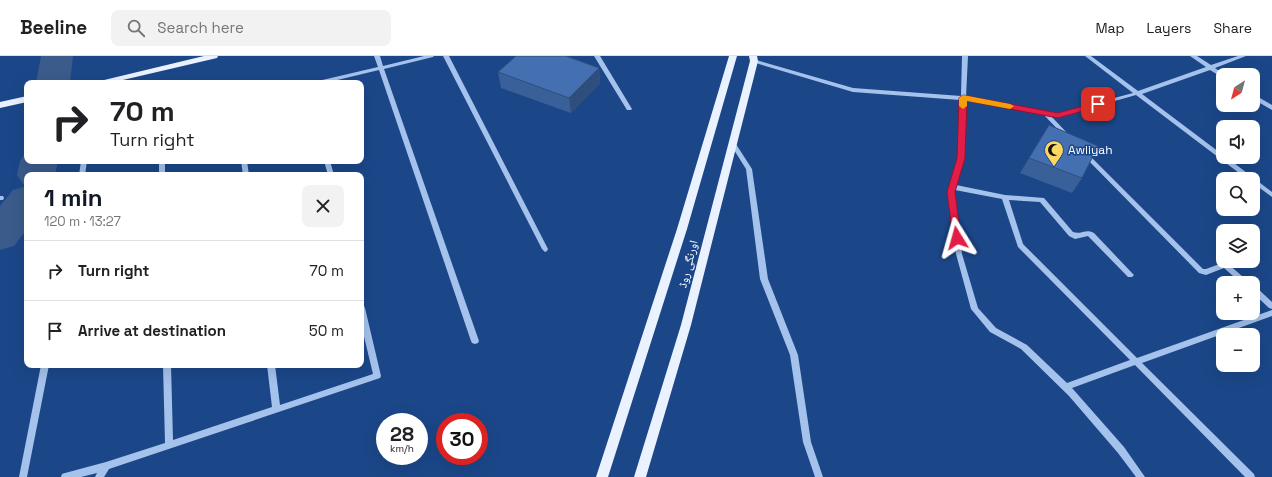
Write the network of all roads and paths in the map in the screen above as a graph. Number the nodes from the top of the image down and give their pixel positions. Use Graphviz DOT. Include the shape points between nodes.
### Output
graph roads {
  1 [pos="214,56"];
  2 [pos="378,56"];
  3 [pos="431,56"];
  4 [pos="446,56"];
  5 [pos="597,56"];
  6 [pos="733,56"];
  7 [pos="965,56"];
  8 [pos="1088,56"];
  9 [pos="1193,56"];
  10 [pos="1243,56"];
  11 [pos="753,59"];
  12 [pos="381,68"];
  13 [pos="1210,68"];
  14 [pos="1216,72"];
  15 [pos="113,80"];
  16 [pos="331,80"];
  17 [pos="1138,93"];
  18 [pos="963,98"];
  19 [pos="24,100"];
  20 [pos="1260,100"];
  21 [pos="0,105"];
  22 [pos="1272,108"];
  23 [pos="629,109"];
  24 [pos="1044,112"];
  25 [pos="1072,141"];
  26 [pos="732,142"];
  27 [pos="1078,146"];
  28 [pos="1242,172"];
  29 [pos="1260,186"];
  30 [pos="952,187"];
  31 [pos="1272,195"];
  32 [pos="1005,197"];
  33 [pos="545,248"];
  34 [pos="1130,275"];
  35 [pos="1238,276"];
  36 [pos="1260,295"];
  37 [pos="1272,306"];
  38 [pos="1272,313"];
  39 [pos="364,321"];
  40 [pos="475,341"];
  41 [pos="1136,361"];
  42 [pos="44,368"];
  43 [pos="167,368"];
  44 [pos="271,368"];
  45 [pos="1065,387"];
  46 [pos="276,409"];
  47 [pos="169,445"];
  48 [pos="106,466"];
  49 [pos="23,477"];
  50 [pos="65,477"];
  51 [pos="99,477"];
  52 [pos="602,477"];
  53 [pos="640,477"];
  54 [pos="819,477"];
  55 [pos="1141,477"];
  56 [pos="1251,477"];
  1 -- 15 [label="main road"];
  2 -- 12 [label="street"];
  3 -- 12 [label="street"];
  4 -- 33 [label="street"];
  5 -- 23 [label="street"];
  6 -- 52 [label="main road" via="682,229"];
  7 -- 18 [label="street"];
  8 -- 17 [label="street"];
  9 -- 13 [label="street"];
  10 -- 13 [label="street"];
  11 -- 18 [label="street" via="853,90"];
  11 -- 26 [label="main road, اورنگی روڈ"];
  12 -- 16 [label="street"];
  12 -- 40 [label="street"];
  13 -- 14 [label="street"];
  13 -- 17 [label="street"];
  17 -- 24 [label="street" via="1058,115"];
  17 -- 28 [label="street"];
  18 -- 24 [label="street"];
  18 -- 30 [label="street" via="961,158"];
  19 -- 21 [label="main road"];
  20 -- 22 [label="street"];
  24 -- 25 [label="street"];
  26 -- 53 [label="main road, اورنگی روڈ" via="686,325"];
  26 -- 54 [label="street" via="749,169 764,279 794,355 807,442"];
  27 -- 35 [label="street" via="1201,272 1225,265"];
  29 -- 31 [label="street"];
  30 -- 32 [label="street"];
  30 -- 45 [label="street" via="959,254 975,309 993,330 1024,347"];
  32 -- 34 [label="street" via="1042,200 1071,234 1092,235"];
  32 -- 41 [label="street" via="1020,245"];
  36 -- 37 [label="street"];
  38 -- 41 [label="street"];
  39 -- 46 [label="street" via="377,376"];
  41 -- 45 [label="street"];
  41 -- 56 [label="street"];
  42 -- 49 [label="street"];
  43 -- 47 [label="street"];
  44 -- 46 [label="street"];
  45 -- 55 [label="street"];
  46 -- 47 [label="street"];
  47 -- 48 [label="street"];
  48 -- 50 [label="street"];
  48 -- 51 [label="street"];
}
